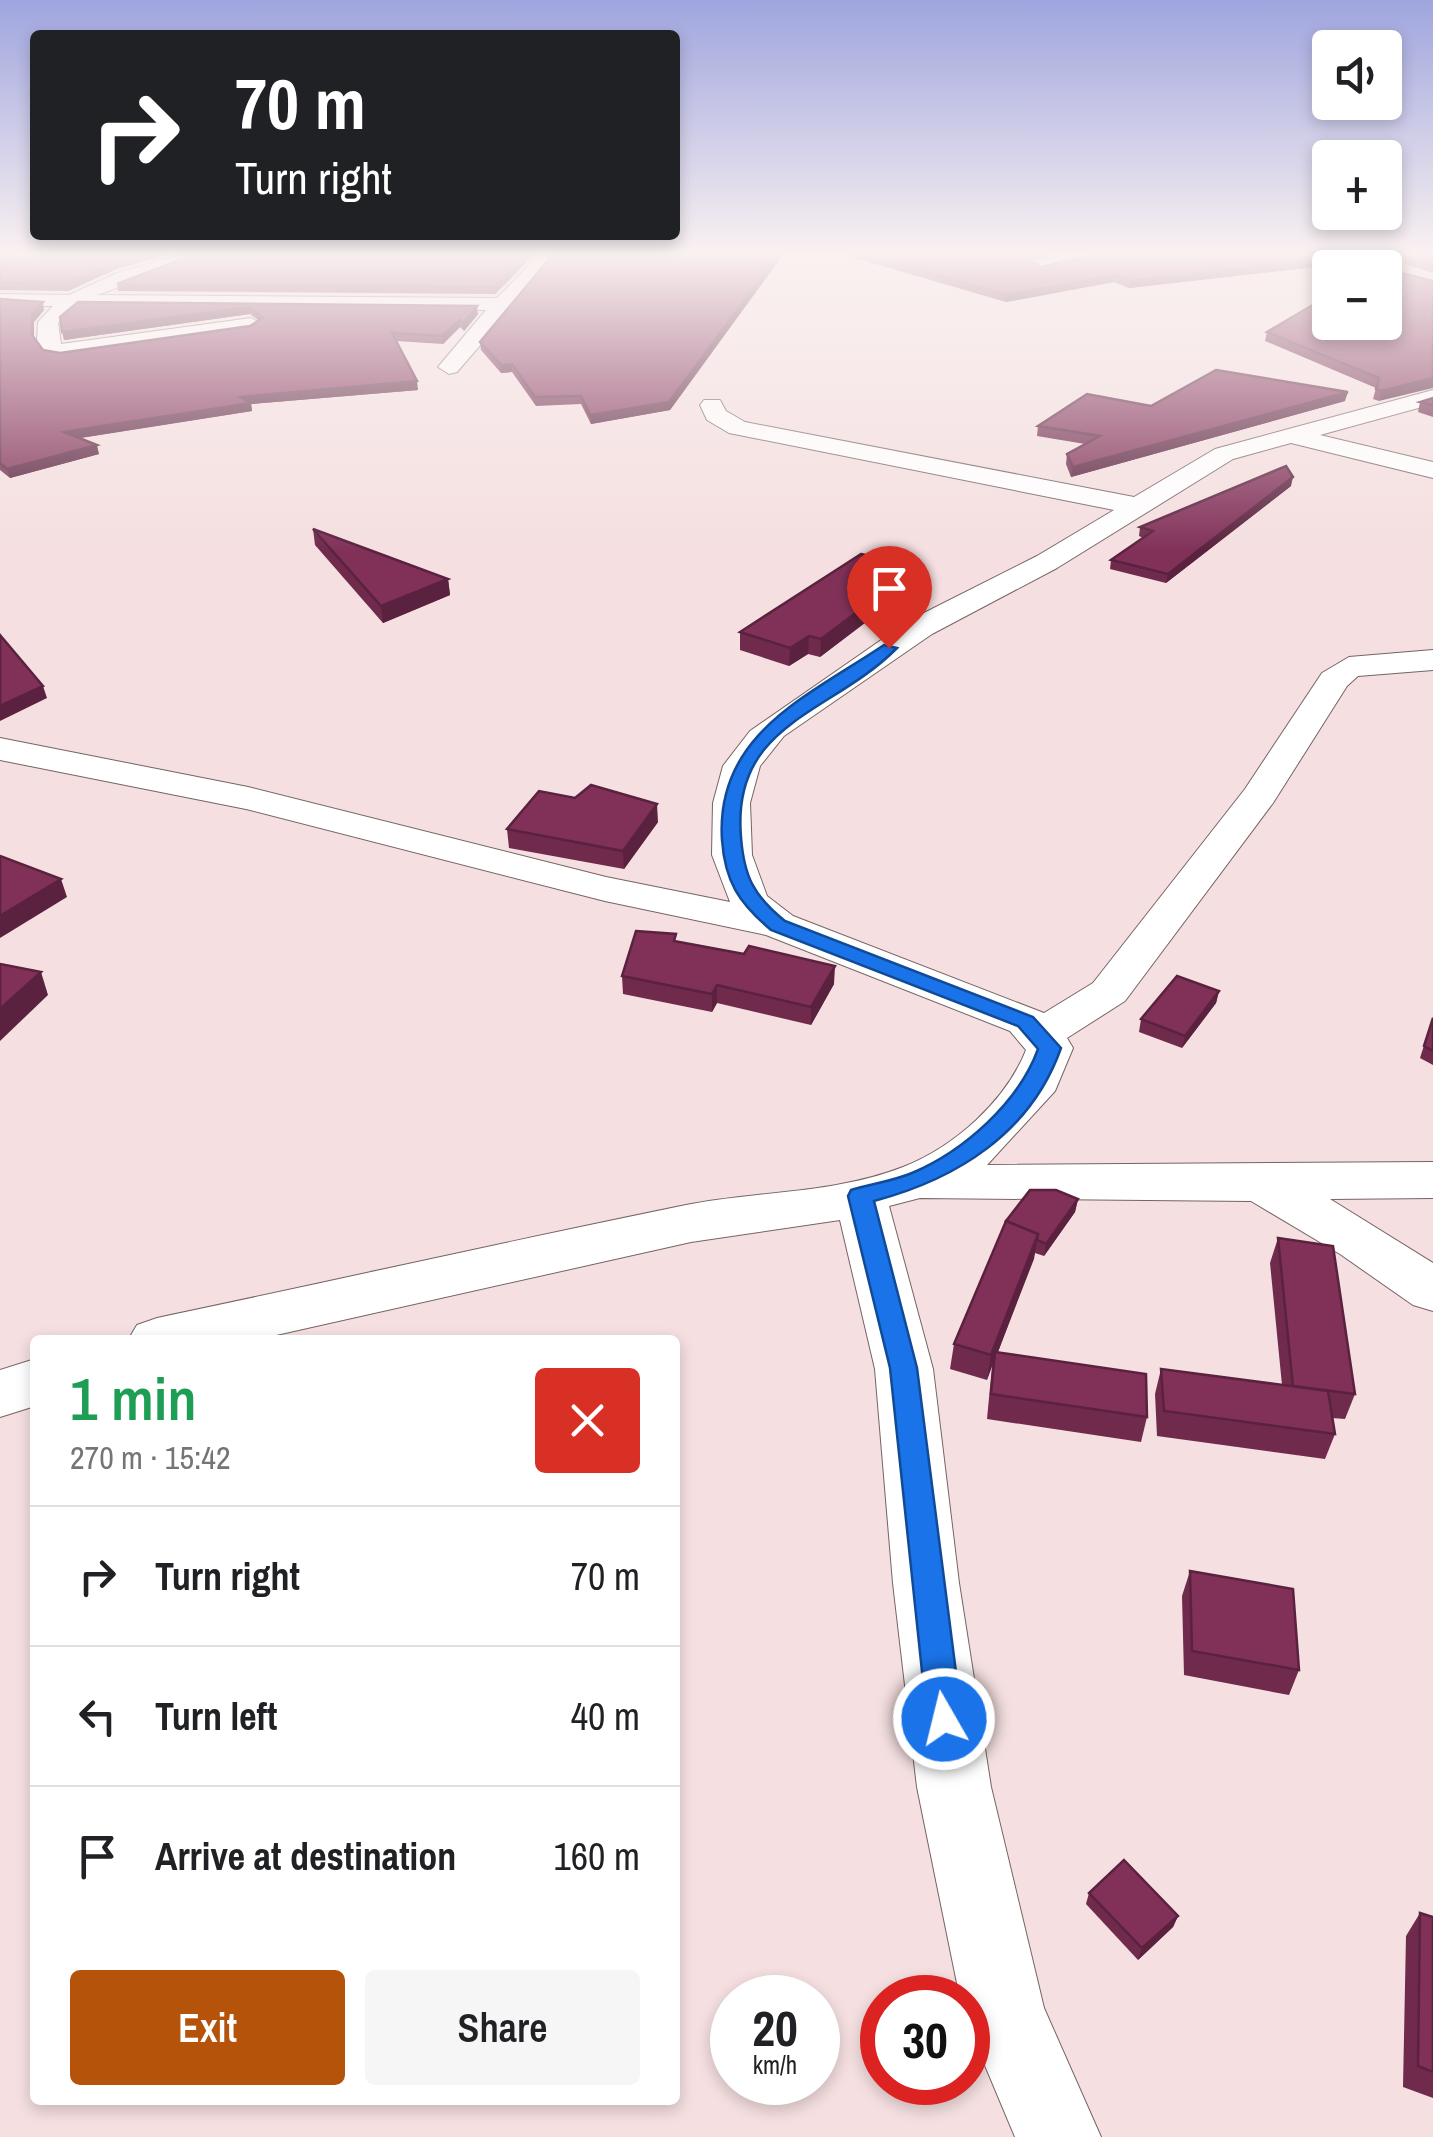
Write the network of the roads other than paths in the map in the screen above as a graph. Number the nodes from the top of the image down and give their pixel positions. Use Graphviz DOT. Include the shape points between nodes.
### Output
graph roads {
  1 [pos="462,352"];
  2 [pos="449,368"];
  3 [pos="1433,397"];
  4 [pos="712,405"];
  5 [pos="1284,434"];
  6 [pos="1433,470"];
  7 [pos="1136,506"];
  8 [pos="1433,660"];
  9 [pos="0,749"];
  10 [pos="778,926"];
  11 [pos="1042,1034"];
  12 [pos="1433,1180"];
  13 [pos="1259,1182"];
  14 [pos="889,1188"];
  15 [pos="1433,1292"];
  16 [pos="180,1335"];
  17 [pos="30,1384"];
  18 [pos="0,1394"];
  19 [pos="1058,2137"];
  1 -- 2 [label="street"];
  3 -- 5 [label="street"];
  4 -- 7 [label="street" via="715,415 738,428"];
  5 -- 6 [label="street"];
  5 -- 7 [label="street" via="1224,454"];
  7 -- 10 [label="street" via="922,627 772,729 752,750 738,772 730,824 734,871 750,902"];
  8 -- 11 [label="street" via="1349,668 1334,680 1260,794 1109,992"];
  9 -- 10 [label="street" via="248,798 605,890"];
  10 -- 11 [label="street" via="975,999"];
  11 -- 14 [label="street" via="1050,1048 1038,1080 966,1156"];
  12 -- 13 [label="street"];
  13 -- 14 [label="street"];
  13 -- 15 [label="street"];
  14 -- 16 [label="street" via="691,1223"];
  14 -- 19 [label="street" via="926,1584 954,1787 1004,2014"];
  17 -- 18 [label="street"];
}
